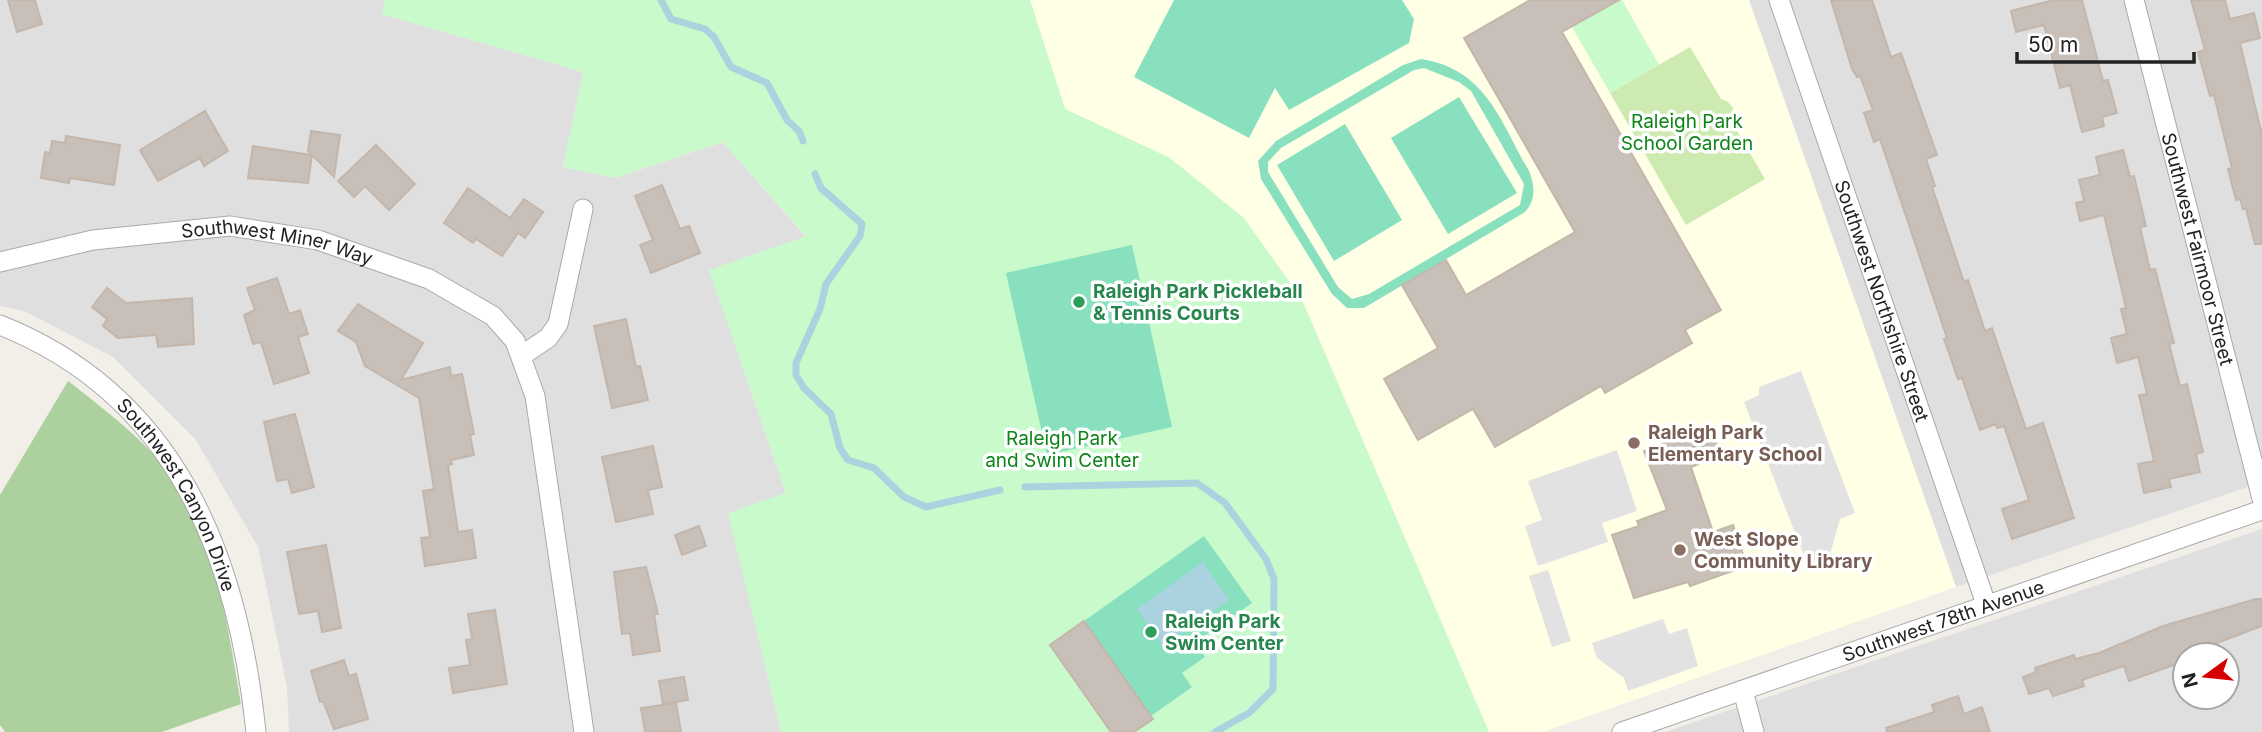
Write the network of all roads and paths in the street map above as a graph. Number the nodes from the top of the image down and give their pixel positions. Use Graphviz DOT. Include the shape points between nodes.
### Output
graph roads {
  1 [pos="1779,0"];
  2 [pos="2134,0"];
  3 [pos="583,209"];
  4 [pos="0,262"];
  5 [pos="0,325"];
  6 [pos="521,356"];
  7 [pos="2262,499"];
  8 [pos="2262,510"];
  9 [pos="1986,604"];
  10 [pos="1743,691"];
  11 [pos="256,732"];
  12 [pos="583,732"];
  13 [pos="1622,732"];
  14 [pos="1754,732"];
  1 -- 9 [label="street, Southwest Northshire Street"];
  2 -- 7 [label="street, Southwest Fairmoor Street"];
  3 -- 6 [label="street" via="558,324 548,338"];
  4 -- 6 [label="street, Southwest Miner Way" via="93,240 230,226 317,240 429,279 476,305 505,328"];
  5 -- 11 [label="street, Southwest Canyon Drive" via="29,336 99,383 152,435 182,476 206,520 230,586"];
  6 -- 12 [label="street, Southwest Miner Way" via="538,416"];
  8 -- 9 [label="street, Southwest 78th Avenue"];
  9 -- 10 [label="street, Southwest 78th Avenue"];
  10 -- 13 [label="street, Southwest 78th Avenue"];
  10 -- 14 [label="street"];
}
